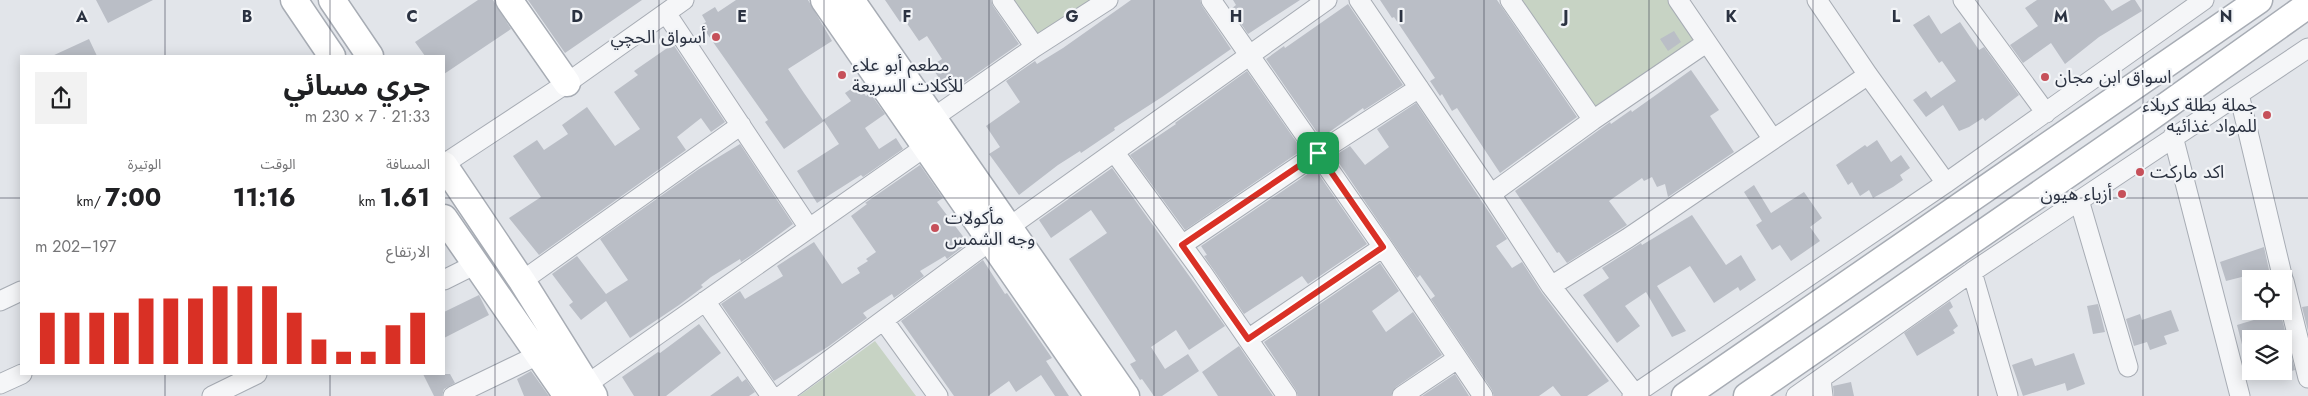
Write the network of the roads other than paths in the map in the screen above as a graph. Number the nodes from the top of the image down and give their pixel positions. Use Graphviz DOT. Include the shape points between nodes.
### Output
graph roads {
  1 [pos="294,0"];
  2 [pos="332,0"];
  3 [pos="509,0"];
  4 [pos="684,0"];
  5 [pos="824,0"];
  6 [pos="852,0"];
  7 [pos="1002,0"];
  8 [pos="1108,0"];
  9 [pos="1211,0"];
  10 [pos="1327,0"];
  11 [pos="1359,0"];
  12 [pos="1510,0"];
  13 [pos="1678,0"];
  14 [pos="1817,0"];
  15 [pos="2204,0"];
  16 [pos="2259,0"];
  17 [pos="1966,1"];
  18 [pos="2306,11"];
  19 [pos="666,13"];
  20 [pos="1706,44"];
  21 [pos="1035,46"];
  22 [pos="2192,47"];
  23 [pos="2308,48"];
  24 [pos="331,55"];
  25 [pos="369,55"];
  26 [pos="1250,55"];
  27 [pos="2210,74"];
  28 [pos="1868,76"];
  29 [pos="2144,80"];
  30 [pos="567,84"];
  31 [pos="1419,88"];
  32 [pos="2239,94"];
  33 [pos="2163,108"];
  34 [pos="2046,113"];
  35 [pos="933,118"];
  36 [pos="1593,120"];
  37 [pos="741,125"];
  38 [pos="2173,136"];
  39 [pos="1772,138"];
  40 [pos="925,147"];
  41 [pos="1115,153"];
  42 [pos="1318,153"];
  43 [pos="445,163"];
  44 [pos="445,165"];
  45 [pos="1946,183"];
  46 [pos="1492,194"];
  47 [pos="2079,200"];
  48 [pos="445,219"];
  49 [pos="809,228"];
  50 [pos="1000,234"];
  51 [pos="1182,245"];
  52 [pos="1383,247"];
  53 [pos="476,264"];
  54 [pos="2281,270"];
  55 [pos="1972,272"];
  56 [pos="445,280"];
  57 [pos="522,280"];
  58 [pos="1850,282"];
  59 [pos="1551,286"];
  60 [pos="20,291"];
  61 [pos="0,301"];
  62 [pos="705,301"];
  63 [pos="1872,310"];
  64 [pos="2292,315"];
  65 [pos="1796,319"];
  66 [pos="884,321"];
  67 [pos="1248,339"];
  68 [pos="1815,347"];
  69 [pos="538,355"];
  70 [pos="1457,359"];
  71 [pos="2128,367"];
  72 [pos="20,375"];
  73 [pos="255,375"];
  74 [pos="2308,378"];
  75 [pos="0,384"];
  76 [pos="1822,387"];
  77 [pos="582,392"];
  78 [pos="1633,395"];
  79 [pos="2003,395"];
  80 [pos="212,396"];
  81 [pos="453,396"];
  82 [pos="771,396"];
  83 [pos="781,396"];
  84 [pos="938,396"];
  85 [pos="1098,396"];
  86 [pos="1126,396"];
  87 [pos="1287,396"];
  88 [pos="1402,396"];
  89 [pos="1482,396"];
  90 [pos="1685,396"];
  91 [pos="1746,396"];
  92 [pos="1796,396"];
  93 [pos="2240,396"];
  1 -- 24 [label="street"];
  2 -- 25 [label="street"];
  3 -- 30 [label="street"];
  4 -- 19 [label="street"];
  5 -- 40 [label="street"];
  6 -- 35 [label="street"];
  7 -- 21 [label="street"];
  8 -- 21 [label="street"];
  9 -- 26 [label="street"];
  10 -- 26 [label="street"];
  11 -- 31 [label="street"];
  12 -- 36 [label="street"];
  13 -- 20 [label="street"];
  14 -- 28 [label="street"];
  15 -- 34 [label="street"];
  16 -- 22 [label="street"];
  17 -- 34 [label="street"];
  18 -- 27 [label="street"];
  19 -- 30 [label="street"];
  19 -- 37 [label="street"];
  20 -- 36 [label="street"];
  20 -- 39 [label="street"];
  21 -- 35 [label="street"];
  22 -- 27 [label="street" via="2192,64 2198,71"];
  22 -- 29 [label="street"];
  23 -- 32 [label="street"];
  26 -- 41 [label="street"];
  26 -- 42 [label="street"];
  27 -- 33 [label="street"];
  28 -- 39 [label="street"];
  28 -- 45 [label="street"];
  29 -- 33 [label="street" via="2153,81 2161,87 2165,94"];
  29 -- 58 [label="street"];
  30 -- 43 [label="street"];
  31 -- 42 [label="street"];
  31 -- 46 [label="street"];
  32 -- 38 [label="street"];
  32 -- 54 [label="street"];
  33 -- 63 [label="street"];
  34 -- 45 [label="street"];
  35 -- 50 [label="street"];
  36 -- 46 [label="street"];
  37 -- 49 [label="street"];
  37 -- 57 [label="street"];
  38 -- 47 [label="street"];
  38 -- 93 [label="street"];
  39 -- 59 [label="street" via="1628,238"];
  40 -- 49 [label="street"];
  40 -- 50 [label="street"];
  41 -- 50 [label="street"];
  41 -- 51 [label="street"];
  42 -- 51 [label="street"];
  42 -- 52 [label="street"];
  44 -- 57 [label="street"];
  45 -- 78 [label="street"];
  46 -- 59 [label="street"];
  47 -- 55 [label="street"];
  47 -- 71 [label="street"];
  48 -- 53 [label="street"];
  49 -- 62 [label="street"];
  50 -- 66 [label="street"];
  50 -- 85 [label="street"];
  50 -- 86 [label="street"];
  51 -- 67 [label="street"];
  52 -- 67 [label="street"];
  52 -- 70 [label="street"];
  53 -- 56 [label="street"];
  53 -- 69 [label="street"];
  55 -- 76 [label="street"];
  55 -- 79 [label="street"];
  57 -- 77 [label="street"];
  58 -- 63 [label="street" via="1849,296 1854,304"];
  58 -- 65 [label="street"];
  59 -- 78 [label="street"];
  60 -- 61 [label="street"];
  62 -- 77 [label="street"];
  62 -- 82 [label="street"];
  63 -- 68 [label="street"];
  64 -- 74 [label="street"];
  65 -- 68 [label="street" via="1813,325 1818,338"];
  65 -- 90 [label="street"];
  66 -- 83 [label="street"];
  66 -- 84 [label="street"];
  67 -- 87 [label="street"];
  68 -- 91 [label="street"];
  69 -- 77 [label="street"];
  69 -- 81 [label="street"];
  70 -- 88 [label="street"];
  70 -- 89 [label="street"];
  72 -- 75 [label="street"];
  73 -- 80 [label="street"];
  76 -- 92 [label="street"];
}
